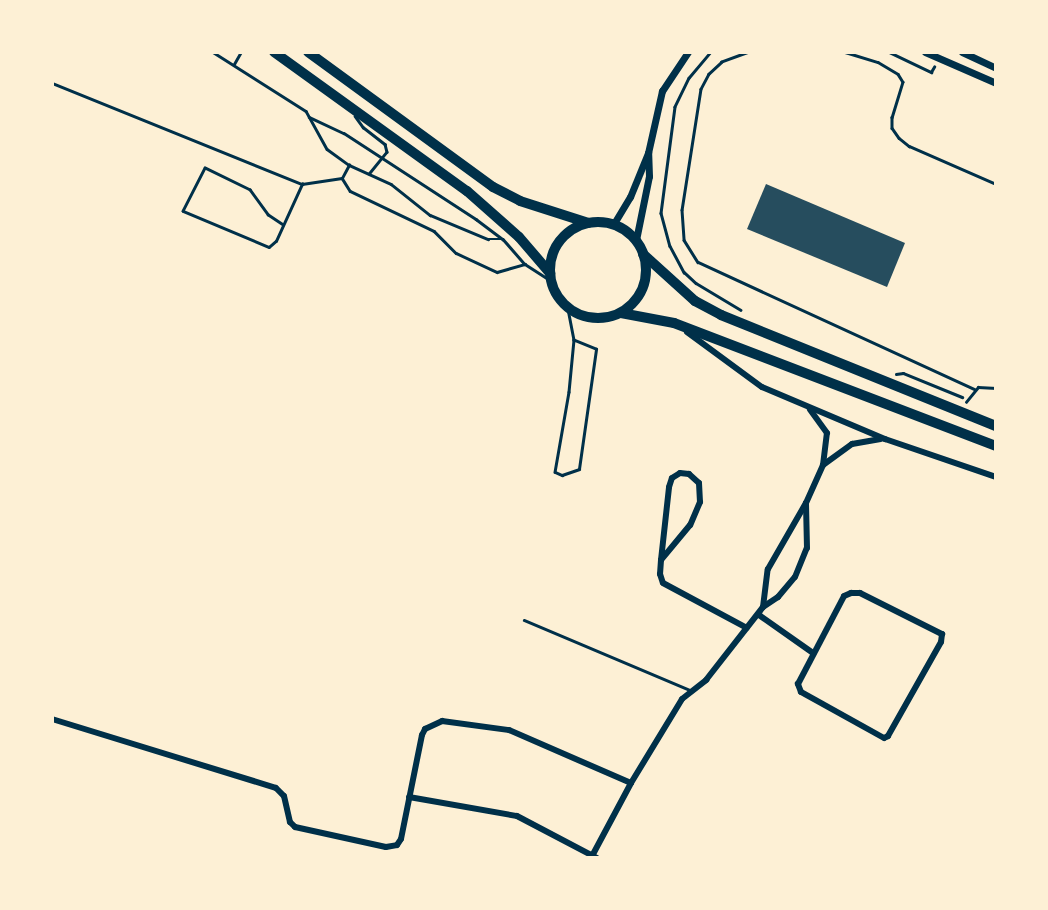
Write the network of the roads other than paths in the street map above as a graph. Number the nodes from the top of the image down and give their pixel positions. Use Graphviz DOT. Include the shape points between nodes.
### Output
graph roads {
  1 [pos="213,52"];
  2 [pos="241,52"];
  3 [pos="274,52"];
  4 [pos="308,52"];
  5 [pos="688,52"];
  6 [pos="749,52"];
  7 [pos="845,52"];
  8 [pos="925,52"];
  9 [pos="962,52"];
  10 [pos="234,64"];
  11 [pos="996,68"];
  12 [pos="52,83"];
  13 [pos="996,83"];
  14 [pos="351,111"];
  15 [pos="309,117"];
  16 [pos="648,153"];
  17 [pos="349,165"];
  18 [pos="368,175"];
  19 [pos="342,178"];
  20 [pos="302,184"];
  21 [pos="996,184"];
  22 [pos="589,223"];
  23 [pos="282,225"];
  24 [pos="613,225"];
  25 [pos="503,239"];
  26 [pos="635,240"];
  27 [pos="643,254"];
  28 [pos="525,264"];
  29 [pos="550,277"];
  30 [pos="568,309"];
  31 [pos="621,313"];
  32 [pos="674,323"];
  33 [pos="574,340"];
  34 [pos="996,388"];
  35 [pos="974,389"];
  36 [pos="967,401"];
  37 [pos="809,408"];
  38 [pos="996,425"];
  39 [pos="885,439"];
  40 [pos="996,446"];
  41 [pos="823,465"];
  42 [pos="996,477"];
  43 [pos="806,503"];
  44 [pos="661,560"];
  45 [pos="763,607"];
  46 [pos="759,615"];
  47 [pos="524,620"];
  48 [pos="747,628"];
  49 [pos="813,653"];
  50 [pos="690,690"];
  51 [pos="52,719"];
  52 [pos="631,783"];
  53 [pos="409,797"];
  54 [pos="593,857"];
  1 -- 10 [label="lane"];
  2 -- 10 [label="lane"];
  3 -- 14 [label="main road"];
  4 -- 22 [label="main road" via="493,187 520,201"];
  5 -- 16 [label="street" via="662,91"];
  6 -- 35 [label="lane" via="722,62 701,89 682,210 684,240 698,262"];
  7 -- 21 [label="lane" via="888,67 903,82 892,117 899,138"];
  8 -- 13 [label="street"];
  9 -- 11 [label="street"];
  10 -- 15 [label="lane"];
  12 -- 20 [label="lane"];
  14 -- 18 [label="lane" via="385,144 387,152"];
  14 -- 29 [label="main road" via="467,191 519,237"];
  15 -- 17 [label="lane" via="327,149"];
  15 -- 25 [label="lane" via="344,134"];
  16 -- 24 [label="street"];
  16 -- 26 [label="street" via="649,176"];
  17 -- 18 [label="lane"];
  17 -- 19 [label="lane"];
  18 -- 25 [label="lane" via="391,184 430,215 488,239"];
  19 -- 20 [label="lane"];
  19 -- 28 [label="lane" via="350,191 435,231 456,253 497,272"];
  20 -- 23 [label="lane"];
  22 -- 24 [label="main road"];
  22 -- 29 [label="main road" via="575,228 558,244 551,258"];
  23 -- 23 [label="lane" via="269,247 183,211 205,168 250,190 268,215"];
  24 -- 26 [label="main road"];
  25 -- 28 [label="lane"];
  26 -- 27 [label="main road"];
  27 -- 31 [label="main road" via="643,288"];
  27 -- 38 [label="main road" via="695,301 721,315"];
  28 -- 29 [label="lane"];
  29 -- 30 [label="main road"];
  30 -- 31 [label="main road" via="592,318"];
  30 -- 33 [label="lane"];
  31 -- 32 [label="main road"];
  32 -- 37 [label="street" via="762,387"];
  32 -- 40 [label="main road"];
  33 -- 33 [label="lane" via="555,472 562,475 579,469 596,349"];
  34 -- 35 [label="lane" via="984,385"];
  35 -- 36 [label="lane"];
  37 -- 39 [label="street"];
  37 -- 41 [label="street" via="827,433"];
  39 -- 41 [label="street" via="852,444"];
  39 -- 42 [label="street"];
  41 -- 43 [label="street"];
  43 -- 45 [label="street" via="768,569"];
  43 -- 45 [label="street" via="807,548 802,565 787,588"];
  44 -- 44 [label="street" via="669,487 680,472 689,474 699,483 700,502 690,525"];
  44 -- 48 [label="street" via="663,583"];
  45 -- 46 [label="street"];
  46 -- 48 [label="street"];
  46 -- 49 [label="street"];
  47 -- 50 [label="lane"];
  48 -- 50 [label="street" via="706,680"];
  49 -- 49 [label="street" via="844,596 851,593 860,593 942,634 935,654 884,738 801,692 799,679"];
  50 -- 52 [label="street"];
  51 -- 53 [label="street" via="282,791 290,822 303,831 391,847 401,839"];
  52 -- 53 [label="street" via="509,730 442,721 422,735"];
  52 -- 54 [label="street"];
  53 -- 54 [label="street" via="517,816"];
}
